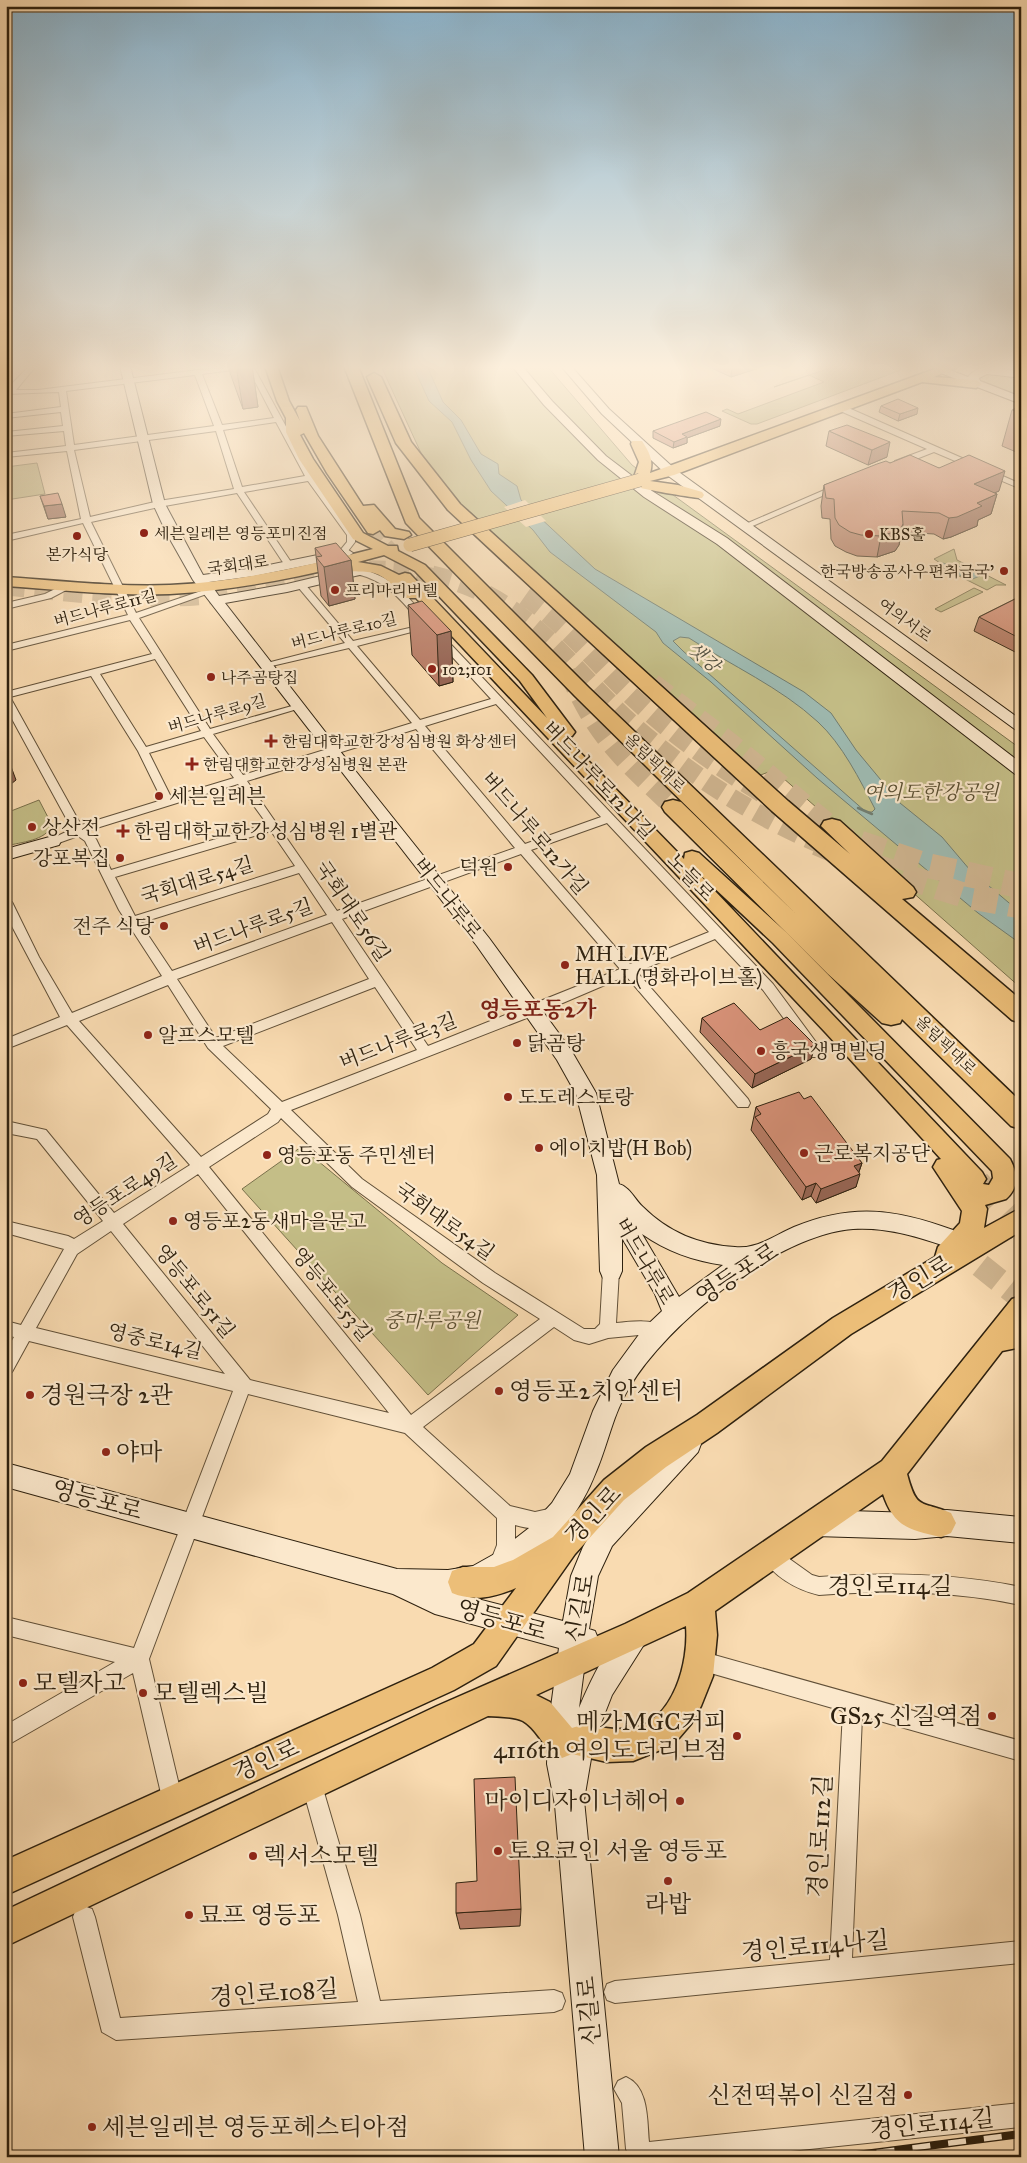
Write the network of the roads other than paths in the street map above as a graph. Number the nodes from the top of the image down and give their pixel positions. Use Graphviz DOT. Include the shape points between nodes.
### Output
graph roads {
  1 [pos="74,467"];
  2 [pos="151,467"];
  3 [pos="231,467"];
  4 [pos="304,467"];
  5 [pos="313,467"];
  6 [pos="340,467"];
  7 [pos="375,467"];
  8 [pos="389,467"];
  9 [pos="423,467"];
  10 [pos="613,467"];
  11 [pos="645,467"];
  12 [pos="663,467"];
  13 [pos="683,467"];
  14 [pos="975,467"];
  15 [pos="669,472"];
  16 [pos="310,478"];
  17 [pos="643,482"];
  18 [pos="845,485"];
  19 [pos="1021,487"];
  20 [pos="238,489"];
  21 [pos="697,495"];
  22 [pos="159,504"];
  23 [pos="86,520"];
  24 [pos="744,526"];
  25 [pos="370,531"];
  26 [pos="464,531"];
  27 [pos="409,533"];
  28 [pos="6,538"];
  29 [pos="722,541"];
  30 [pos="387,551"];
  31 [pos="345,553"];
  32 [pos="289,565"];
  33 [pos="329,565"];
  34 [pos="362,571"];
  35 [pos="411,571"];
  36 [pos="6,581"];
  37 [pos="301,585"];
  38 [pos="67,586"];
  39 [pos="119,589"];
  40 [pos="208,589"];
  41 [pos="6,606"];
  42 [pos="133,618"];
  43 [pos="428,625"];
  44 [pos="882,625"];
  45 [pos="352,645"];
  46 [pos="6,648"];
  47 [pos="156,656"];
  48 [pos="267,666"];
  49 [pos="94,672"];
  50 [pos="6,697"];
  51 [pos="497,700"];
  52 [pos="298,707"];
  53 [pos="418,724"];
  54 [pos="1021,728"];
  55 [pos="207,733"];
  56 [pos="331,750"];
  57 [pos="143,751"];
  58 [pos="1021,771"];
  59 [pos="239,779"];
  60 [pos="168,802"];
  61 [pos="673,807"];
  62 [pos="609,818"];
  63 [pos="274,826"];
  64 [pos="832,826"];
  65 [pos="78,830"];
  66 [pos="53,841"];
  67 [pos="523,849"];
  68 [pos="6,855"];
  69 [pos="302,868"];
  70 [pos="108,875"];
  71 [pos="435,881"];
  72 [pos="6,902"];
  73 [pos="334,917"];
  74 [pos="132,921"];
  75 [pos="716,933"];
  76 [pos="627,970"];
  77 [pos="168,977"];
  78 [pos="377,981"];
  79 [pos="1013,1007"];
  80 [pos="532,1012"];
  81 [pos="68,1018"];
  82 [pos="6,1044"];
  83 [pos="213,1044"];
  84 [pos="425,1052"];
  85 [pos="817,1053"];
  86 [pos="743,1103"];
  87 [pos="279,1109"];
  88 [pos="1021,1120"];
  89 [pos="6,1127"];
  90 [pos="201,1167"];
  91 [pos="1021,1172"];
  92 [pos="977,1173"];
  93 [pos="608,1175"];
  94 [pos="610,1200"];
  95 [pos="1021,1218"];
  96 [pos="113,1223"];
  97 [pos="6,1227"];
  98 [pos="945,1238"];
  99 [pos="72,1249"];
  100 [pos="753,1258"];
  101 [pos="651,1268"];
  102 [pos="934,1271"];
  103 [pos="611,1272"];
  104 [pos="1021,1307"];
  105 [pos="676,1316"];
  106 [pos="552,1319"];
  107 [pos="6,1328"];
  108 [pos="656,1330"];
  109 [pos="605,1331"];
  110 [pos="25,1332"];
  111 [pos="1021,1335"];
  112 [pos="994,1341"];
  113 [pos="6,1367"];
  114 [pos="244,1384"];
  115 [pos="707,1424"];
  116 [pos="410,1426"];
  117 [pos="892,1471"];
  118 [pos="6,1475"];
  119 [pos="506,1514"];
  120 [pos="560,1514"];
  121 [pos="815,1523"];
  122 [pos="941,1523"];
  123 [pos="189,1525"];
  124 [pos="1021,1530"];
  125 [pos="565,1544"];
  126 [pos="770,1554"];
  127 [pos="476,1578"];
  128 [pos="397,1582"];
  129 [pos="1021,1596"];
  130 [pos="699,1604"];
  131 [pos="510,1622"];
  132 [pos="6,1626"];
  133 [pos="624,1640"];
  134 [pos="572,1651"];
  135 [pos="139,1659"];
  136 [pos="700,1661"];
  137 [pos="484,1700"];
  138 [pos="853,1704"];
  139 [pos="6,1736"];
  140 [pos="571,1742"];
  141 [pos="1021,1751"];
  142 [pos="311,1781"];
  143 [pos="173,1802"];
  144 [pos="6,1878"];
  145 [pos="84,1917"];
  146 [pos="6,1928"];
  147 [pos="1021,1952"];
  148 [pos="840,1970"];
  149 [pos="615,1992"];
  150 [pos="554,2001"];
  151 [pos="372,2012"];
  152 [pos="626,2090"];
  153 [pos="1021,2115"];
  154 [pos="602,2157"];
  1 -- 23 [label="street, 국회대로56길"];
  2 -- 22 [label="main road, 버드나루로"];
  3 -- 20 [label="street"];
  4 -- 16 [label="street"];
  5 -- 25 [label="main road"];
  6 -- 25 [label="main road"];
  7 -- 27 [label="highway"];
  8 -- 27 [label="highway, 올림픽대로"];
  9 -- 79 [label="highway" via="454,508 780,806"];
  10 -- 29 [label="main road" via="648,494"];
  11 -- 17 [label="main road"];
  12 -- 15 [label="main road, 여의서로"];
  13 -- 15 [label="main road"];
  14 -- 19 [label="street"];
  15 -- 17 [label="main road"];
  15 -- 21 [label="main road, 여의서로"];
  16 -- 20 [label="street"];
  16 -- 31 [label="street" via="351,535 352,542"];
  17 -- 21 [label="main road"];
  17 -- 26 [label="main road, bridge" via="610,488"];
  18 -- 24 [label="street"];
  20 -- 22 [label="street"];
  20 -- 32 [label="street"];
  21 -- 24 [label="main road, 여의서로"];
  22 -- 23 [label="street"];
  22 -- 40 [label="main road, 버드나루로" via="173,534"];
  23 -- 28 [label="street"];
  23 -- 39 [label="street, 국회대로56길"];
  24 -- 44 [label="main road, 여의서로"];
  25 -- 27 [label="main road" via="394,535"];
  25 -- 30 [label="main road"];
  25 -- 30 [label="main road"];
  25 -- 33 [label="main road" via="355,549"];
  26 -- 27 [label="main road, 국회대로, bridge"];
  26 -- 35 [label="main road"];
  27 -- 30 [label="main road, 국회대로"];
  27 -- 88 [label="highway, 올림픽대로" via="589,699"];
  29 -- 44 [label="main road"];
  29 -- 58 [label="main road"];
  30 -- 33 [label="main road, 국회대로"];
  30 -- 35 [label="main road"];
  31 -- 32 [label="main road"];
  32 -- 40 [label="main road"];
  33 -- 35 [label="main road" via="374,568 386,572"];
  33 -- 40 [label="main road, 국회대로"];
  34 -- 37 [label="main road"];
  34 -- 43 [label="street, 버드나루로12나길" via="394,586"];
  35 -- 92 [label="main road, 노들로" via="532,714"];
  35 -- 92 [label="main road, 노들로" via="528,695 687,854 780,938"];
  36 -- 38 [label="main road, 국회대로"];
  37 -- 40 [label="main road"];
  37 -- 45 [label="street, 버드나루로12가길"];
  38 -- 39 [label="main road, 국회대로"];
  38 -- 41 [label="street, 국회대로" via="48,596"];
  39 -- 40 [label="main road, 국회대로"];
  39 -- 42 [label="street, 국회대로56길"];
  40 -- 42 [label="street, 버드나루로11길"];
  40 -- 48 [label="main road, 버드나루로"];
  42 -- 46 [label="street, 버드나루로11길"];
  42 -- 47 [label="street, 국회대로56길"];
  43 -- 45 [label="street, 버드나루로10길"];
  43 -- 51 [label="street, 버드나루로12나길"];
  44 -- 54 [label="main road, 여의서로"];
  45 -- 48 [label="street, 버드나루로10길"];
  45 -- 53 [label="street, 버드나루로12가길"];
  47 -- 49 [label="street, 국회대로54길"];
  47 -- 55 [label="street, 국회대로56길"];
  48 -- 52 [label="main road, 버드나루로"];
  49 -- 50 [label="street, 국회대로54길"];
  49 -- 57 [label="street"];
  50 -- 65 [label="street, 국회대로54길"];
  51 -- 53 [label="street"];
  51 -- 62 [label="street, 버드나루로12나길"];
  52 -- 55 [label="street, 버드나루로9길"];
  52 -- 56 [label="main road, 버드나루로"];
  53 -- 56 [label="street"];
  53 -- 67 [label="street, 버드나루로12가길"];
  55 -- 57 [label="street, 버드나루로9길"];
  55 -- 59 [label="street, 국회대로56길"];
  56 -- 59 [label="street"];
  56 -- 71 [label="main road, 버드나루로"];
  57 -- 60 [label="street"];
  59 -- 60 [label="street"];
  59 -- 63 [label="street, 국회대로56길"];
  60 -- 65 [label="street"];
  61 -- 88 [label="highway" via="837,968 943,1062"];
  62 -- 67 [label="street, 버드나루로5길"];
  62 -- 75 [label="street, 버드나루로12나길"];
  63 -- 69 [label="street, 국회대로56길"];
  63 -- 70 [label="street, 국회대로54길"];
  64 -- 79 [label="highway" via="968,949"];
  65 -- 66 [label="street"];
  65 -- 70 [label="street, 국회대로54길" via="90,839"];
  66 -- 68 [label="main road"];
  67 -- 71 [label="street, 버드나루로5길"];
  67 -- 76 [label="street, 버드나루로12가길"];
  69 -- 73 [label="street, 국회대로56길"];
  69 -- 74 [label="street, 국회대로54길"];
  70 -- 74 [label="street, 국회대로54길"];
  71 -- 73 [label="street, 버드나루로5길"];
  71 -- 80 [label="main road, 버드나루로"];
  72 -- 81 [label="street, 영등포로53길" via="35,962"];
  73 -- 77 [label="street, 버드나루로5길"];
  73 -- 78 [label="street, 국회대로56길"];
  74 -- 77 [label="street, 국회대로54길"];
  75 -- 76 [label="street"];
  75 -- 85 [label="street, 버드나루로12나길" via="778,1000"];
  76 -- 80 [label="street"];
  76 -- 86 [label="street, 버드나루로12가길"];
  77 -- 81 [label="street" via="163,982"];
  77 -- 83 [label="street, 국회대로54길"];
  78 -- 83 [label="street"];
  78 -- 84 [label="street, 국회대로56길"];
  80 -- 84 [label="street, 버드나루로3길"];
  80 -- 93 [label="main road, 버드나루로" via="564,1055 586,1093"];
  81 -- 82 [label="street"];
  81 -- 90 [label="street, 영등포로53길"];
  83 -- 87 [label="street, 국회대로54길"];
  84 -- 87 [label="street, 버드나루로3길"];
  87 -- 90 [label="street" via="273,1118"];
  87 -- 106 [label="street, 국회대로54길" via="357,1183"];
  89 -- 96 [label="street, 영등포로51길" via="41,1134"];
  90 -- 96 [label="street, 영등포로49길"];
  90 -- 116 [label="street, 영등포로53길"];
  91 -- 92 [label="main road" via="1000,1163"];
  92 -- 102 [label="main road" via="972,1227"];
  93 -- 94 [label="main road, 버드나루로"];
  93 -- 100 [label="main road" via="628,1208 669,1240 694,1251"];
  94 -- 101 [label="main road, 버드나루로"];
  94 -- 103 [label="main road"];
  95 -- 102 [label="main road, 경인로"];
  96 -- 99 [label="street, 영등포로49길"];
  96 -- 114 [label="street, 영등포로51길"];
  97 -- 99 [label="street, 영등포로49길" via="68,1242"];
  98 -- 100 [label="main road, 영등포로" via="889,1220 839,1222 821,1226"];
  99 -- 110 [label="street, 영등포로49길"];
  100 -- 105 [label="main road, 영등포로" via="712,1285"];
  101 -- 103 [label="main road" via="634,1259 622,1260 613,1265"];
  101 -- 105 [label="main road, 버드나루로"];
  102 -- 115 [label="main road, 경인로" via="842,1326"];
  103 -- 109 [label="street"];
  104 -- 112 [label="main road"];
  105 -- 108 [label="main road, 영등포로"];
  106 -- 109 [label="street, 국회대로54길" via="589,1338"];
  106 -- 116 [label="street"];
  107 -- 110 [label="street, 영중로14길"];
  108 -- 109 [label="street"];
  108 -- 120 [label="main road, 영등포로" via="636,1355 609,1401 579,1483"];
  110 -- 113 [label="street, 영등포로49길"];
  110 -- 114 [label="street, 영중로14길"];
  111 -- 112 [label="main road"];
  112 -- 117 [label="main road"];
  114 -- 116 [label="street, 영중로14길"];
  114 -- 123 [label="street"];
  115 -- 125 [label="main road, 경인로" via="656,1456 614,1490"];
  115 -- 134 [label="main road, 신길로" via="593,1551 586,1568"];
  116 -- 119 [label="street, 영등포로53길"];
  117 -- 121 [label="main road"];
  117 -- 122 [label="main road" via="904,1510 913,1518"];
  118 -- 123 [label="main road, 영등포로"];
  119 -- 120 [label="street" via="546,1521"];
  119 -- 127 [label="street" via="506,1547 495,1569"];
  120 -- 127 [label="main road, 영등포로" via="539,1537"];
  121 -- 122 [label="main road" via="915,1526"];
  121 -- 126 [label="main road, 경인로"];
  122 -- 124 [label="main road"];
  123 -- 128 [label="main road, 영등포로"];
  123 -- 135 [label="street"];
  125 -- 127 [label="main road" via="522,1571 494,1582"];
  125 -- 131 [label="main road, 경인로"];
  126 -- 129 [label="street, 경인로114길" via="807,1585 906,1581 973,1586"];
  126 -- 130 [label="main road, 경인로"];
  127 -- 128 [label="main road, 영등포로"];
  128 -- 131 [label="main road, 영등포로" via="435,1601"];
  130 -- 133 [label="main road, 경인로"];
  130 -- 136 [label="main road"];
  131 -- 134 [label="main road, 영등포로"];
  131 -- 143 [label="main road, 경인로" via="485,1655 443,1679"];
  132 -- 135 [label="street"];
  133 -- 134 [label="main road, 경인로"];
  133 -- 140 [label="main road, 신길로"];
  134 -- 137 [label="main road, 경인로"];
  134 -- 140 [label="main road, 신길로"];
  135 -- 139 [label="street"];
  135 -- 143 [label="street"];
  136 -- 138 [label="street"];
  136 -- 140 [label="main road" via="682,1711 658,1734 625,1745"];
  137 -- 140 [label="main road" via="520,1703 535,1709"];
  137 -- 142 [label="main road, 경인로"];
  138 -- 141 [label="street"];
  138 -- 148 [label="street, 경인로112길"];
  140 -- 154 [label="main road, 신길로" via="562,1764 570,1805"];
  142 -- 146 [label="main road, 경인로"];
  142 -- 151 [label="street, 경인로"];
  143 -- 144 [label="main road, 경인로"];
  145 -- 151 [label="street, 경인로108길" via="110,2024 116,2029"];
  147 -- 148 [label="street, 경인로114나길"];
  148 -- 149 [label="street, 경인로114나길"];
  150 -- 151 [label="street, 경인로108길"];
  152 -- 153 [label="street, 경인로114길" via="633,2100 638,2149 647,2154"];
}
